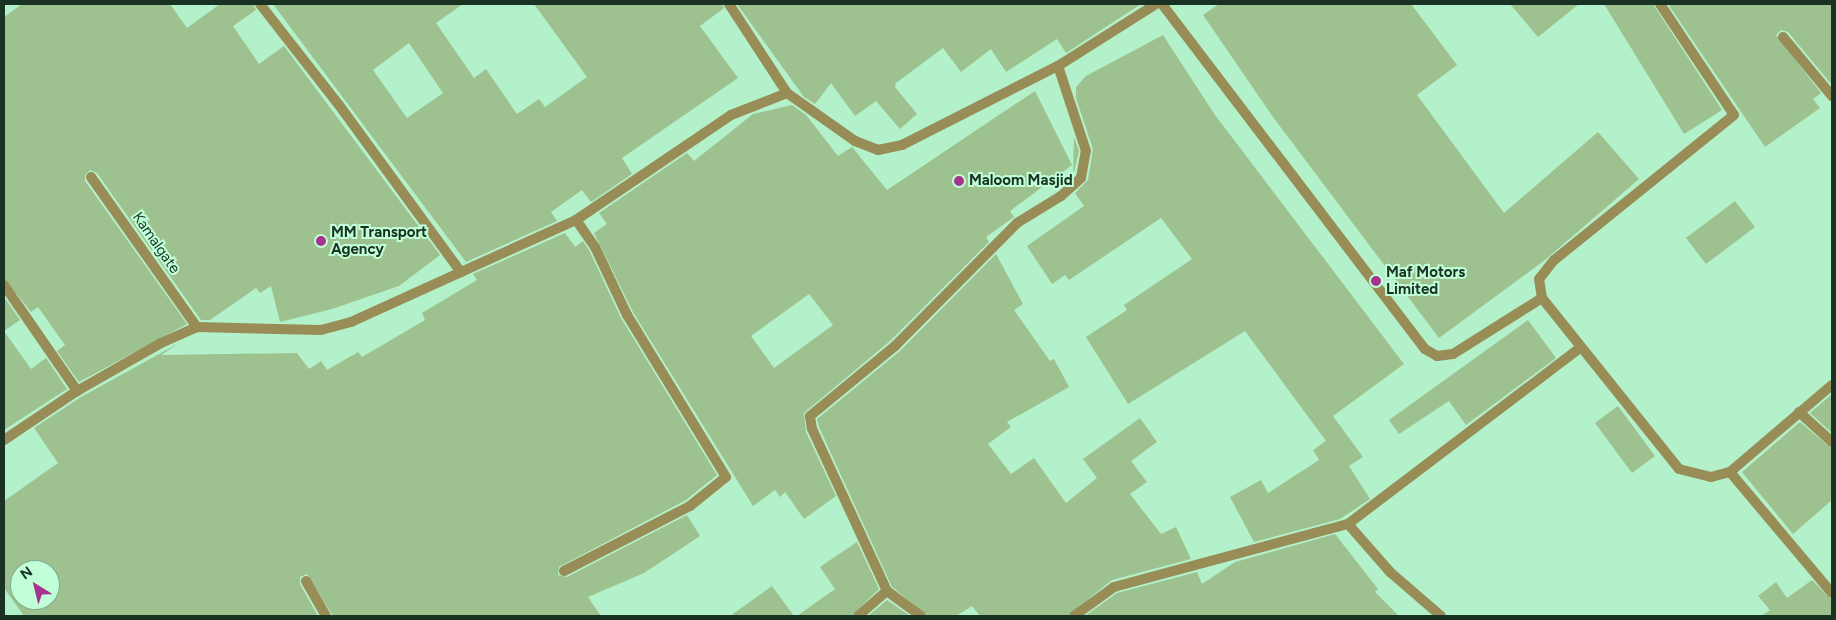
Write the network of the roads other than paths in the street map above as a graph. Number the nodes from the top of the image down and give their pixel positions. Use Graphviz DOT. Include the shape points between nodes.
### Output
graph roads {
  1 [pos="260,4"];
  2 [pos="729,4"];
  3 [pos="1156,4"];
  4 [pos="1162,4"];
  5 [pos="1660,4"];
  6 [pos="1783,37"];
  7 [pos="1058,66"];
  8 [pos="786,92"];
  9 [pos="1832,96"];
  10 [pos="91,177"];
  11 [pos="576,220"];
  12 [pos="461,272"];
  13 [pos="4,285"];
  14 [pos="1542,298"];
  15 [pos="197,327"];
  16 [pos="1580,348"];
  17 [pos="1832,385"];
  18 [pos="77,391"];
  19 [pos="1799,412"];
  20 [pos="4,440"];
  21 [pos="1832,442"];
  22 [pos="1730,472"];
  23 [pos="1348,524"];
  24 [pos="564,571"];
  25 [pos="306,581"];
  26 [pos="887,591"];
  27 [pos="1832,593"];
  28 [pos="326,616"];
  29 [pos="858,616"];
  30 [pos="921,616"];
  31 [pos="1074,616"];
  32 [pos="1442,616"];
  1 -- 12 [label="street" via="339,105"];
  2 -- 8 [label="street"];
  3 -- 7 [label="street"];
  4 -- 14 [label="street" via="1425,349 1437,356 1453,354"];
  5 -- 14 [label="street" via="1734,115 1554,260 1539,280"];
  6 -- 9 [label="street"];
  7 -- 8 [label="street" via="902,145 878,150 855,141"];
  7 -- 26 [label="street" via="1086,151 1081,178 1061,196 1017,223 895,346 810,416 812,429"];
  8 -- 11 [label="street" via="731,116"];
  10 -- 15 [label="street, Kamalgate"];
  11 -- 12 [label="street"];
  11 -- 24 [label="street" via="595,247 627,315 726,477 690,506"];
  12 -- 15 [label="street" via="351,322 321,330"];
  13 -- 18 [label="street"];
  14 -- 16 [label="street"];
  15 -- 18 [label="street" via="161,343"];
  16 -- 22 [label="street" via="1679,469 1711,478"];
  16 -- 23 [label="street"];
  17 -- 19 [label="street"];
  18 -- 20 [label="street"];
  19 -- 21 [label="street"];
  19 -- 22 [label="street"];
  22 -- 27 [label="street"];
  23 -- 31 [label="street" via="1114,587"];
  23 -- 32 [label="street" via="1390,572"];
  25 -- 28 [label="street"];
  26 -- 29 [label="street"];
  26 -- 30 [label="street"];
}
